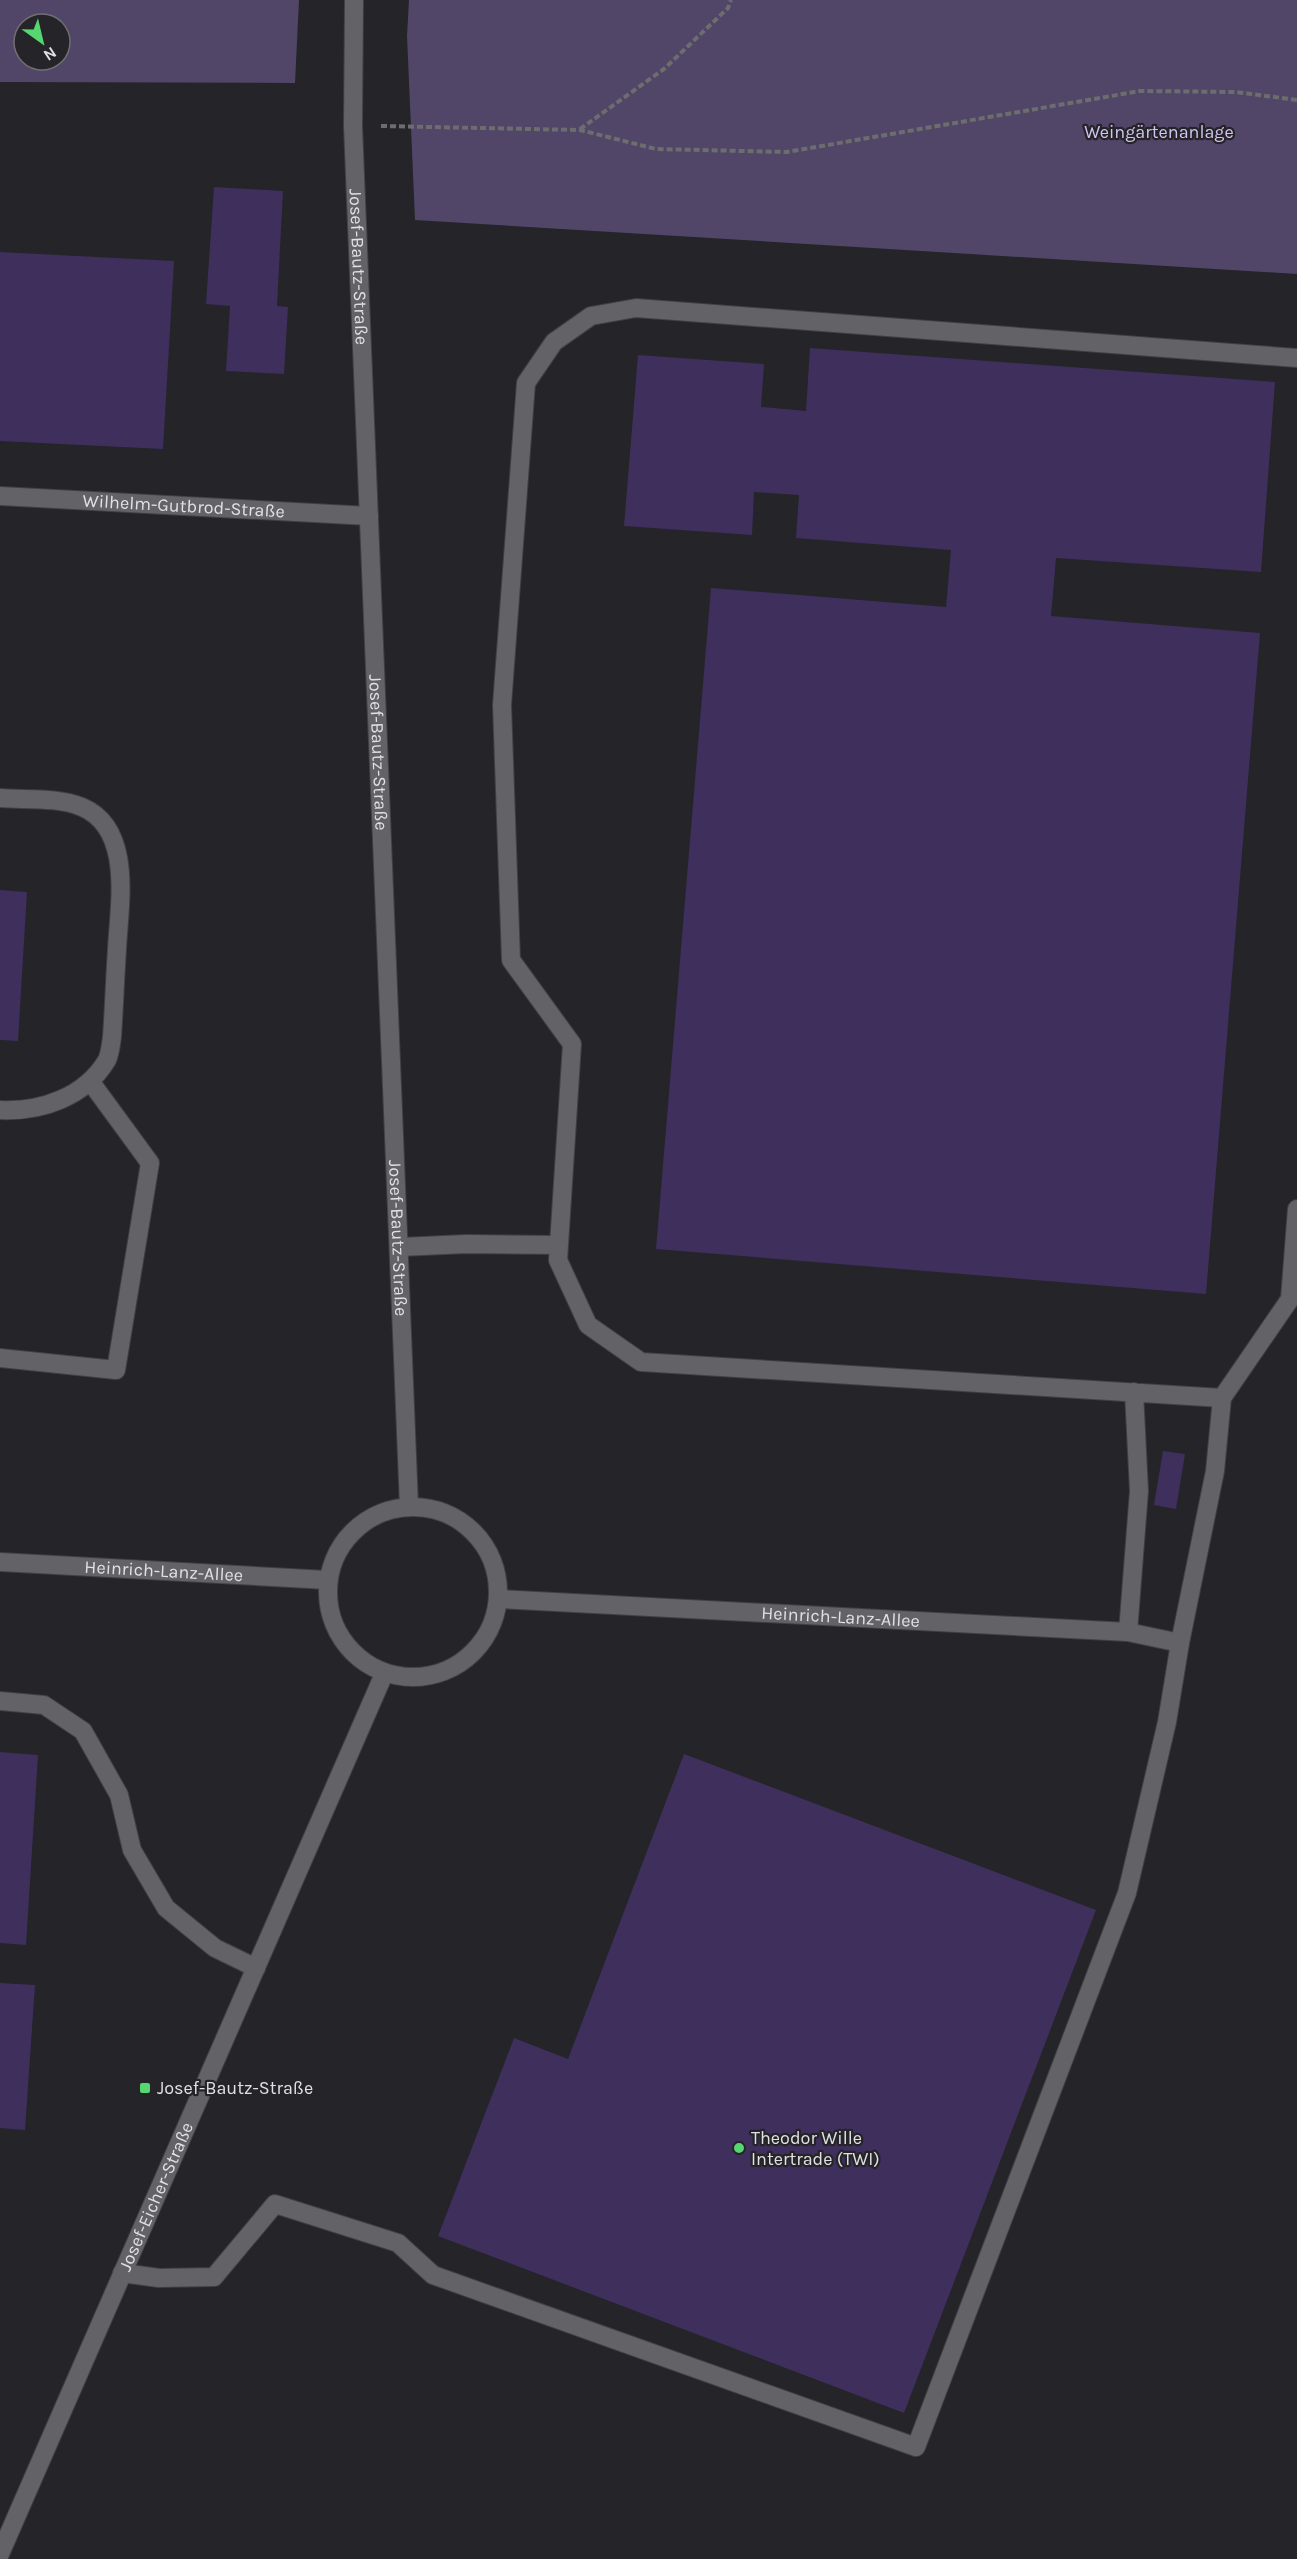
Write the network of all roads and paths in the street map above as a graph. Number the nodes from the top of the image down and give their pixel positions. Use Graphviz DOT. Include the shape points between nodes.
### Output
graph roads {
  1 [pos="354,0"];
  2 [pos="731,0"];
  3 [pos="1297,100"];
  4 [pos="353,126"];
  5 [pos="580,130"];
  6 [pos="1297,358"];
  7 [pos="0,496"];
  8 [pos="369,516"];
  9 [pos="0,798"];
  10 [pos="90,1081"];
  11 [pos="0,1110"];
  12 [pos="1297,1209"];
  13 [pos="559,1245"];
  14 [pos="400,1246"];
  15 [pos="0,1358"];
  16 [pos="1134,1392"];
  17 [pos="1222,1398"];
  18 [pos="409,1506"];
  19 [pos="0,1562"];
  20 [pos="327,1580"];
  21 [pos="500,1599"];
  22 [pos="1128,1632"];
  23 [pos="1180,1643"];
  24 [pos="384,1674"];
  25 [pos="0,1701"];
  26 [pos="256,1968"];
  27 [pos="122,2273"];
  28 [pos="0,2554"];
  1 -- 4 [label="street, Josef-Bautz-Straße"];
  2 -- 5 [label="path" via="728,8 664,69"];
  3 -- 5 [label="path" via="1236,92 1140,91 787,152 656,149"];
  4 -- 5 [label="path"];
  4 -- 8 [label="street, Josef-Bautz-Straße"];
  6 -- 13 [label="street" via="636,308 591,316 554,342 526,383 502,705 511,960 572,1044"];
  7 -- 8 [label="street, Wilhelm-Gutbrod-Straße"];
  8 -- 14 [label="street, Josef-Bautz-Straße"];
  9 -- 10 [label="street" via="82,807 102,820 115,846 121,878 112,1037 108,1058"];
  10 -- 11 [label="street" via="69,1096 41,1108"];
  10 -- 15 [label="street" via="150,1162 116,1370"];
  12 -- 17 [label="street" via="1290,1299"];
  13 -- 14 [label="street"];
  13 -- 16 [label="street" via="558,1260 588,1325 641,1362"];
  14 -- 18 [label="street, Josef-Bautz-Straße"];
  16 -- 17 [label="street"];
  16 -- 22 [label="street" via="1139,1491"];
  17 -- 23 [label="street" via="1215,1471"];
  18 -- 20 [label="street" via="376,1512 344,1538"];
  18 -- 21 [label="street" via="461,1519 490,1550"];
  19 -- 20 [label="street, Heinrich-Lanz-Allee"];
  20 -- 24 [label="street" via="333,1626 359,1660"];
  21 -- 22 [label="street, Heinrich-Lanz-Allee"];
  21 -- 24 [label="street" via="487,1636 454,1668 418,1678"];
  22 -- 23 [label="street, Heinrich-Lanz-Allee"];
  23 -- 27 [label="street" via="1167,1722 1127,1893 916,2446 433,2275 398,2243 275,2204 214,2277 159,2278"];
  24 -- 26 [label="street, Josef-Eicher-Straße"];
  25 -- 26 [label="street" via="44,1704 83,1731 119,1795 132,1850 166,1908 215,1948"];
  26 -- 27 [label="street, Josef-Eicher-Straße"];
  27 -- 28 [label="street, Josef-Eicher-Straße"];
}
